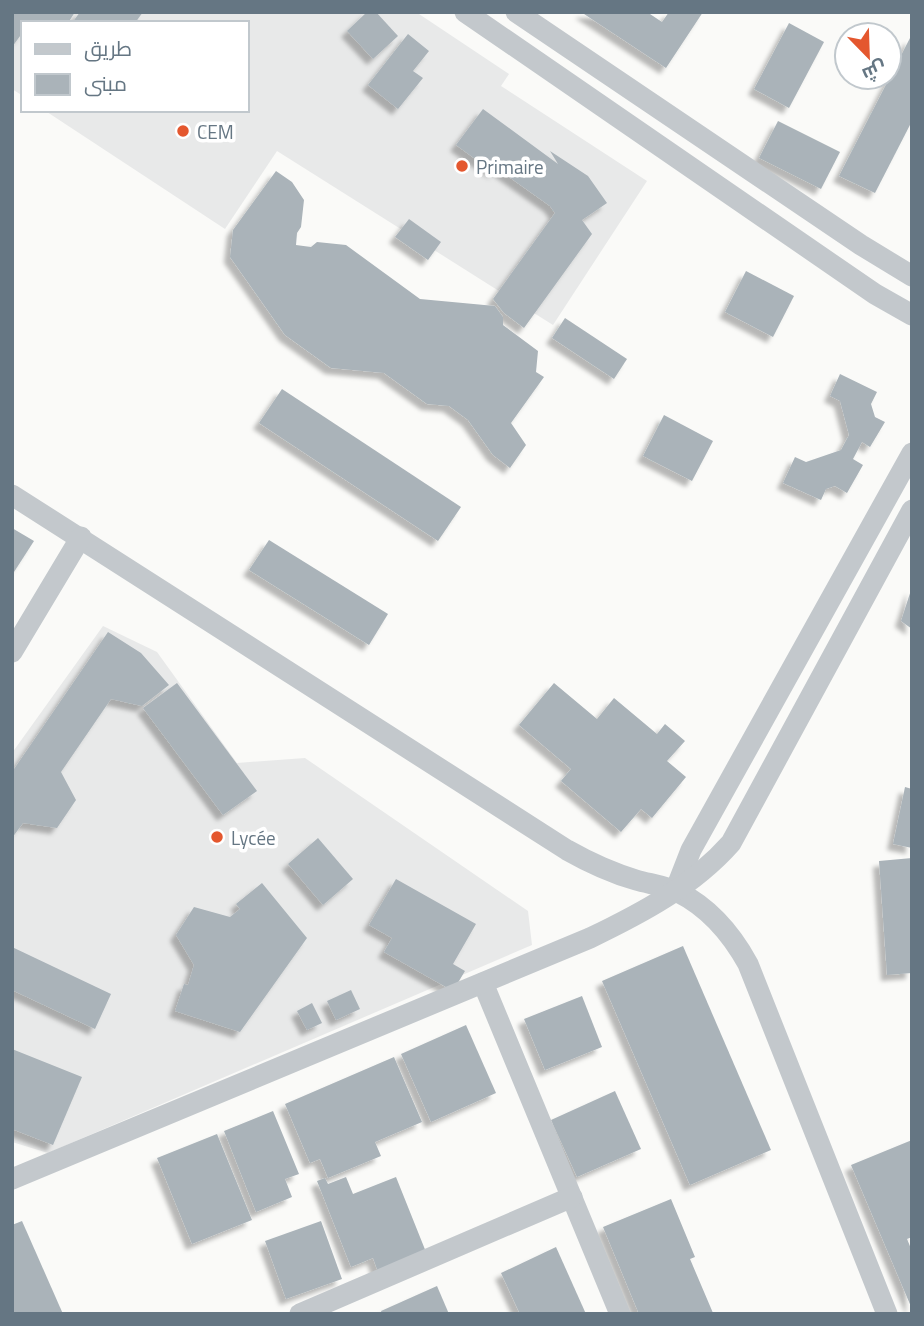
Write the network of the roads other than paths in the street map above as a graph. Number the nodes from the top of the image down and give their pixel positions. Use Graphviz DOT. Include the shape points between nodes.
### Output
graph roads {
  1 [pos="465,12"];
  2 [pos="516,12"];
  3 [pos="912,276"];
  4 [pos="912,315"];
  5 [pos="912,453"];
  6 [pos="12,495"];
  7 [pos="912,510"];
  8 [pos="81,537"];
  9 [pos="12,652"];
  10 [pos="676,891"];
  11 [pos="483,983"];
  12 [pos="12,1179"];
  13 [pos="572,1197"];
  14 [pos="300,1314"];
  15 [pos="620,1314"];
  16 [pos="887,1314"];
  1 -- 4 [label="street"];
  2 -- 3 [label="street"];
  5 -- 10 [label="street" via="691,850"];
  6 -- 8 [label="street"];
  7 -- 10 [label="street" via="731,842 715,861"];
  8 -- 9 [label="street"];
  8 -- 10 [label="street" via="567,850 605,870"];
  10 -- 11 [label="street" via="601,933"];
  10 -- 16 [label="street" via="717,920 748,964"];
  11 -- 12 [label="street"];
  11 -- 13 [label="street"];
  13 -- 14 [label="street"];
  13 -- 15 [label="street"];
}
